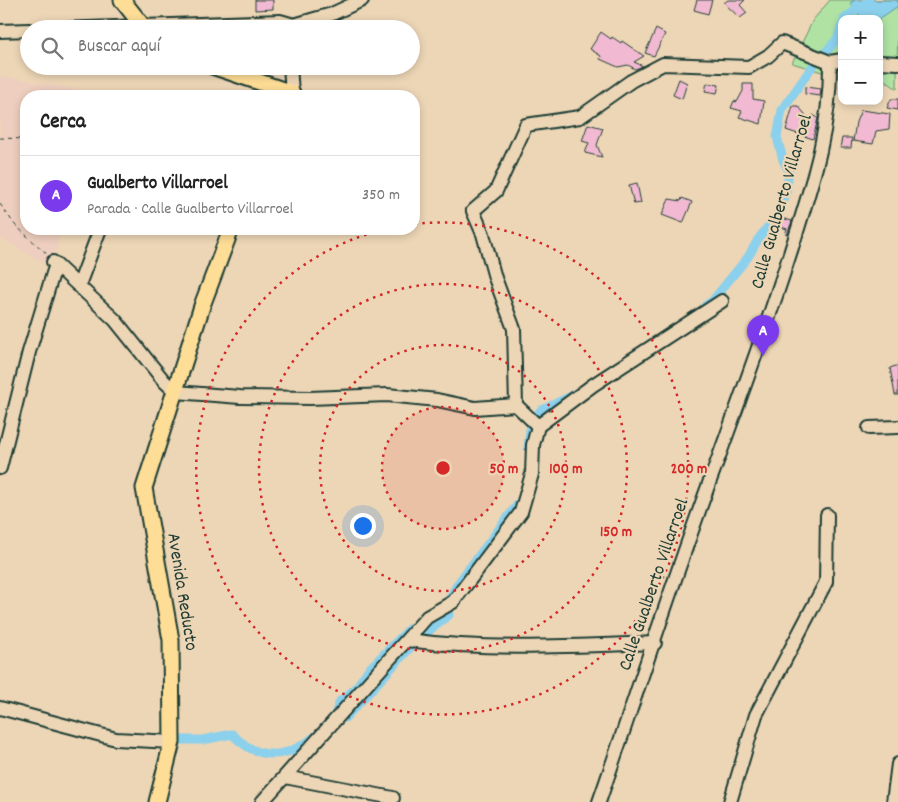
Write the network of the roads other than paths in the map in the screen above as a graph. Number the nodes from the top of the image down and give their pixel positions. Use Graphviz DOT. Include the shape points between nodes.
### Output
graph roads {
  1 [pos="122,0"];
  2 [pos="362,0"];
  3 [pos="138,20"];
  4 [pos="314,20"];
  5 [pos="20,30"];
  6 [pos="0,31"];
  7 [pos="836,61"];
  8 [pos="883,62"];
  9 [pos="898,63"];
  10 [pos="237,75"];
  11 [pos="291,75"];
  12 [pos="278,90"];
  13 [pos="292,90"];
  14 [pos="98,235"];
  15 [pos="229,235"];
  16 [pos="79,285"];
  17 [pos="722,301"];
  18 [pos="176,392"];
  19 [pos="516,405"];
  20 [pos="538,426"];
  21 [pos="869,428"];
  22 [pos="898,428"];
  23 [pos="0,468"];
  24 [pos="826,516"];
  25 [pos="407,640"];
  26 [pos="655,643"];
  27 [pos="0,708"];
  28 [pos="172,742"];
  29 [pos="898,764"];
  30 [pos="285,778"];
  31 [pos="393,798"];
  32 [pos="157,802"];
  33 [pos="262,802"];
  34 [pos="599,802"];
  35 [pos="730,802"];
  36 [pos="893,802"];
  1 -- 3 [label="main road"];
  2 -- 4 [label="street"];
  5 -- 6 [label="street"];
  7 -- 19 [label="street" via="782,43 749,67 663,64 631,81 580,117 526,125 496,192 473,211 514,329"];
  7 -- 26 [label="street, Calle Gualberto Villarroel" via="825,133 772,312"];
  8 -- 9 [label="street"];
  10 -- 12 [label="main road"];
  11 -- 13 [label="street"];
  14 -- 16 [label="street"];
  15 -- 18 [label="main road, Avenida Reducto" via="203,303"];
  16 -- 18 [label="street" via="115,320"];
  16 -- 23 [label="street" via="56,265 29,352"];
  17 -- 20 [label="street" via="593,384"];
  18 -- 19 [label="street" via="302,398 387,395 475,408"];
  18 -- 28 [label="main road, Avenida Reducto" via="144,488 171,640"];
  19 -- 20 [label="street"];
  20 -- 25 [label="street" via="533,445 532,474 521,512 453,602 427,617"];
  21 -- 22 [label="street"];
  24 -- 35 [label="street" via="826,582 756,714"];
  25 -- 26 [label="street" via="445,645 524,647"];
  25 -- 30 [label="street"];
  26 -- 34 [label="street, Calle Gualberto Villarroel"];
  27 -- 28 [label="street" via="116,739"];
  28 -- 32 [label="main road, Avenida Reducto"];
  29 -- 36 [label="street"];
  30 -- 31 [label="street"];
  30 -- 33 [label="street"];
}
